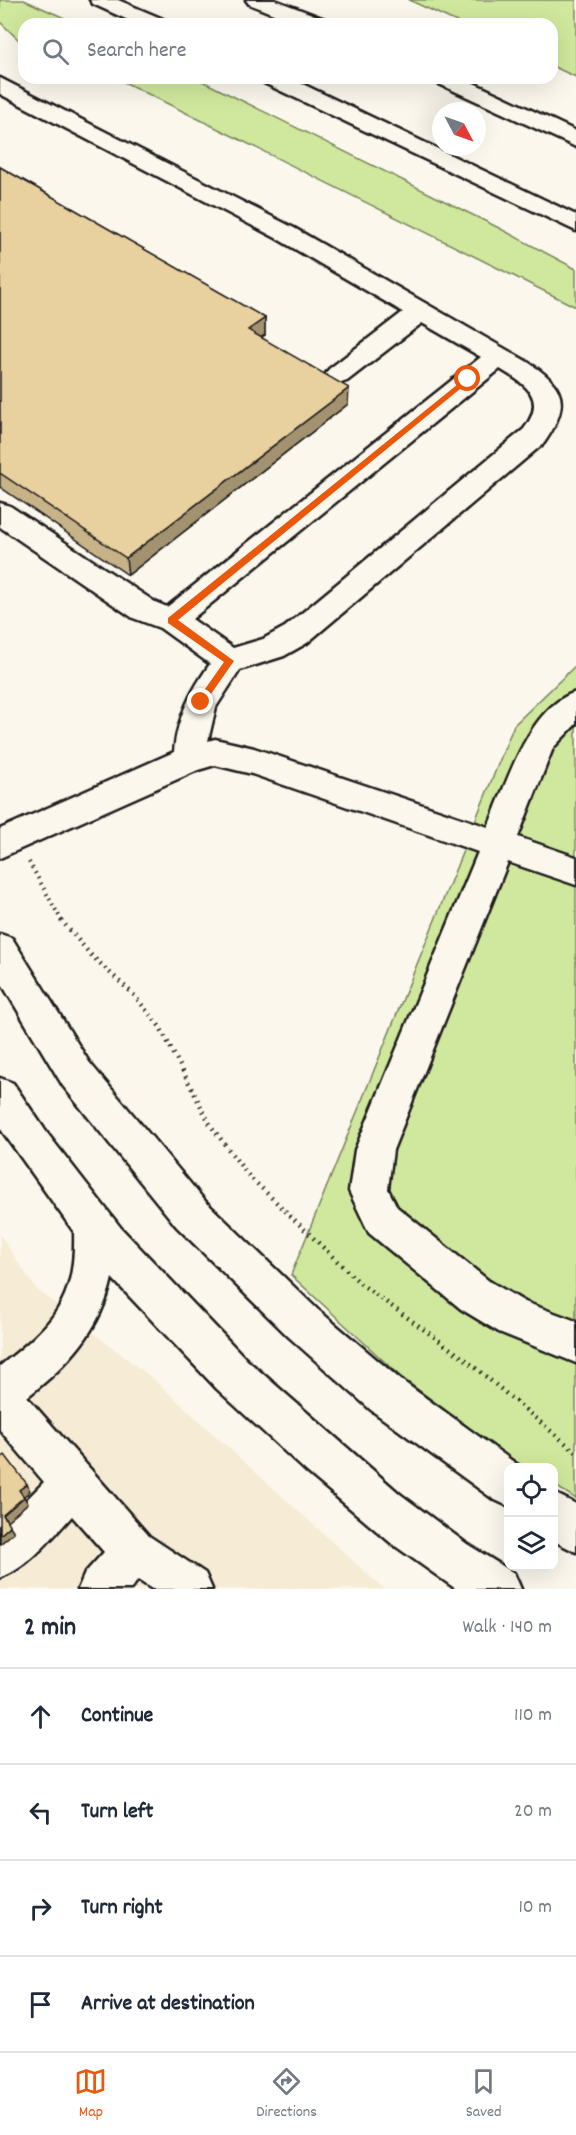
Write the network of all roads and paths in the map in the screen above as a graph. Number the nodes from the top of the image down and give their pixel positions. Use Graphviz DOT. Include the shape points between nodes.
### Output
graph roads {
  1 [pos="100,0"];
  2 [pos="256,0"];
  3 [pos="141,18"];
  4 [pos="302,18"];
  5 [pos="284,84"];
  6 [pos="458,84"];
  7 [pos="0,85"];
  8 [pos="481,94"];
  9 [pos="576,131"];
  10 [pos="576,140"];
  11 [pos="576,224"];
  12 [pos="421,311"];
  13 [pos="498,356"];
  14 [pos="338,375"];
  15 [pos="0,513"];
  16 [pos="171,620"];
  17 [pos="229,661"];
  18 [pos="576,704"];
  19 [pos="190,759"];
  20 [pos="9,840"];
  21 [pos="500,845"];
  22 [pos="576,871"];
  23 [pos="0,949"];
  24 [pos="0,1095"];
  25 [pos="94,1227"];
  26 [pos="576,1342"];
  27 [pos="0,1393"];
  28 [pos="576,1452"];
  29 [pos="504,1481"];
  30 [pos="72,1483"];
  31 [pos="557,1517"];
  32 [pos="576,1530"];
  33 [pos="133,1552"];
  34 [pos="0,1556"];
  35 [pos="101,1589"];
  36 [pos="189,1589"];
  37 [pos="498,1589"];
  1 -- 3 [label="main road"];
  2 -- 4 [label="main road"];
  5 -- 11 [label="main road"];
  6 -- 8 [label="main road"];
  7 -- 12 [label="main road" via="285,233"];
  8 -- 9 [label="main road"];
  8 -- 10 [label="main road"];
  12 -- 13 [label="main road"];
  12 -- 14 [label="main road"];
  13 -- 16 [label="main road"];
  13 -- 17 [label="main road" via="538,381 547,397 547,416 534,436 296,636 273,648"];
  15 -- 16 [label="main road" via="144,610"];
  16 -- 17 [label="main road"];
  17 -- 19 [label="main road" via="201,702 192,728"];
  18 -- 21 [label="main road" via="540,741"];
  19 -- 20 [label="main road"];
  19 -- 21 [label="main road" via="215,752 254,761"];
  20 -- 28 [label="path" via="57,915 91,955 134,994 160,1027 211,1126 248,1174 361,1284 466,1360"];
  21 -- 22 [label="main road"];
  21 -- 26 [label="main road" via="374,1150 368,1191 383,1220 475,1295 513,1318"];
  23 -- 29 [label="main road" via="76,1074 191,1214 303,1323 386,1395"];
  24 -- 25 [label="main road" via="30,1144"];
  25 -- 27 [label="main road" via="94,1268 83,1307 69,1332"];
  25 -- 37 [label="main road" via="267,1410 361,1491 470,1573"];
  27 -- 30 [label="main road"];
  30 -- 33 [label="main road"];
  30 -- 34 [label="main road" via="34,1526"];
  31 -- 32 [label="main road"];
  33 -- 35 [label="main road"];
  33 -- 36 [label="main road"];
}
